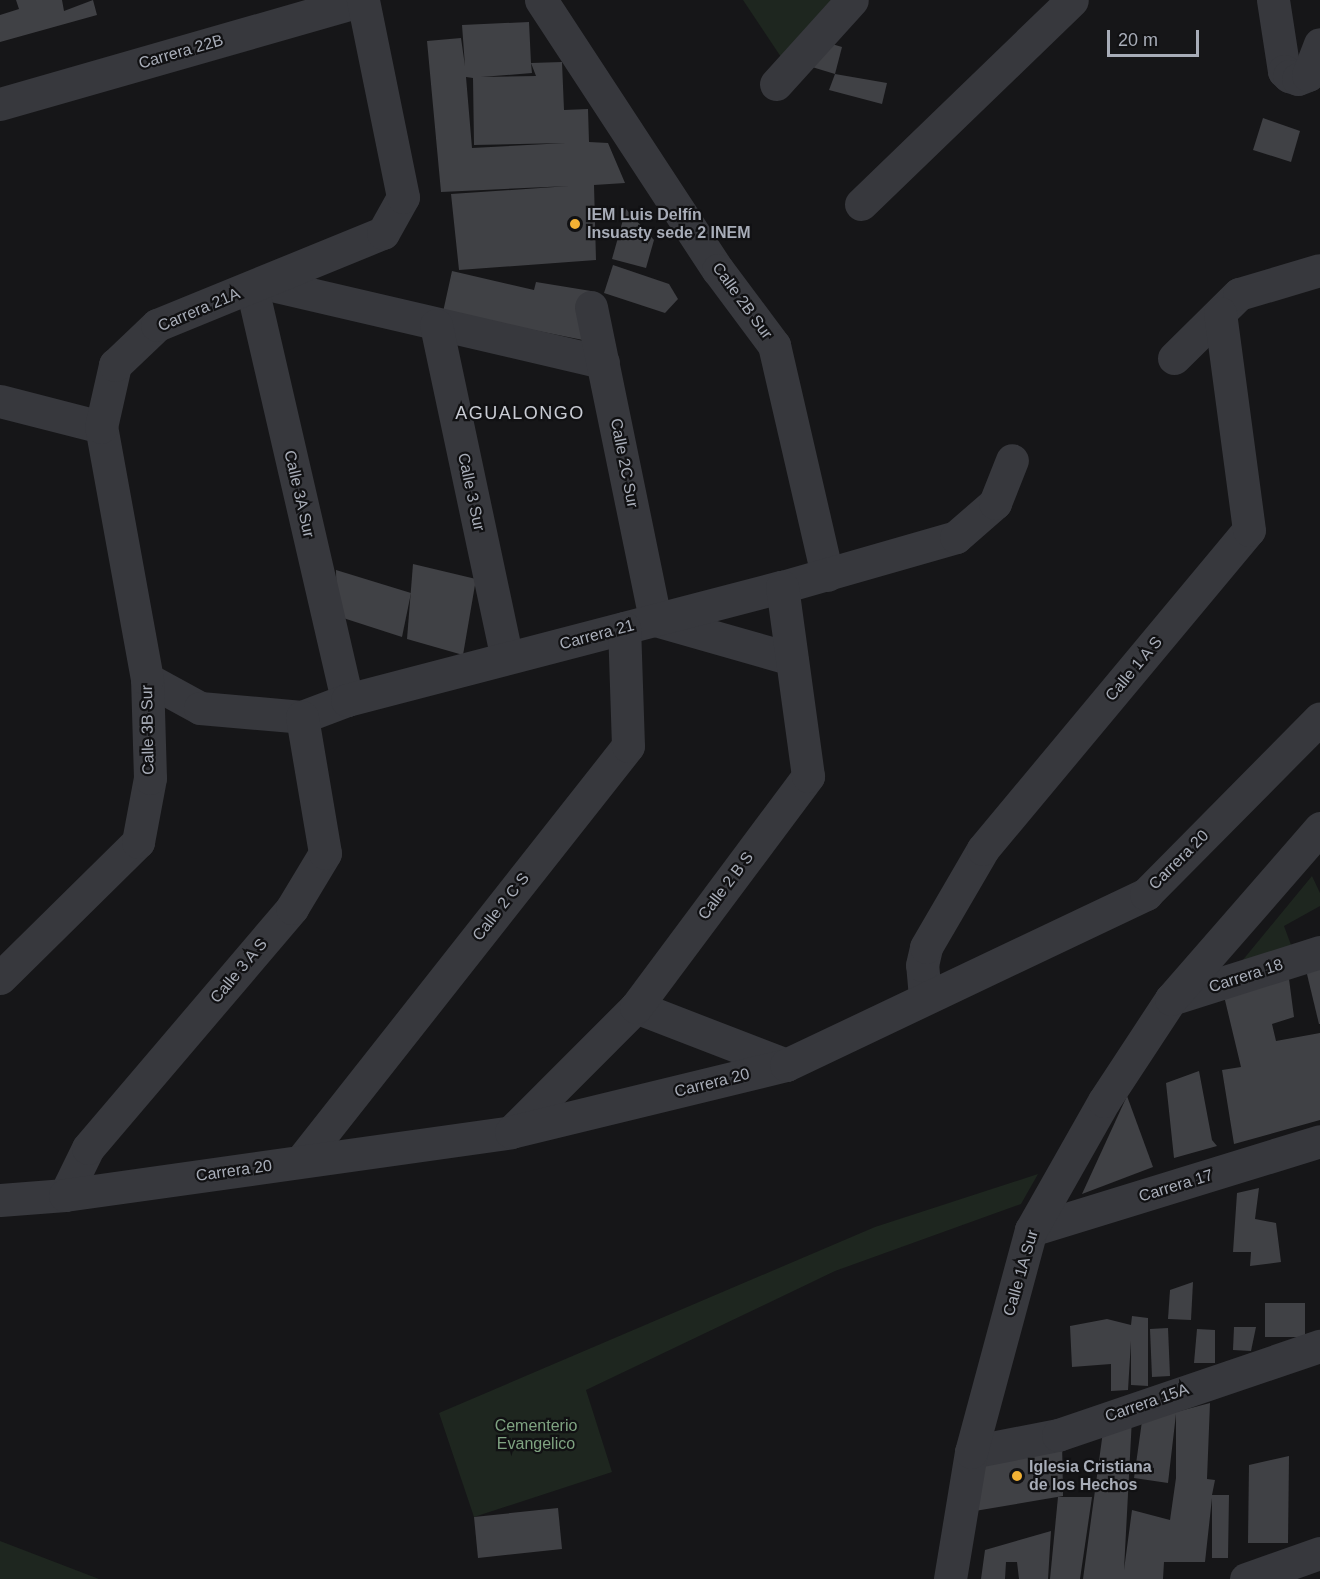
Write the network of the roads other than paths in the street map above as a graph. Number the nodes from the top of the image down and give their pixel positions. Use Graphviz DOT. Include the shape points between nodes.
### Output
graph roads {
  1 [pos="362,0"];
  2 [pos="541,0"];
  3 [pos="852,0"];
  4 [pos="1072,0"];
  5 [pos="1273,0"];
  6 [pos="319,5"];
  7 [pos="1320,44"];
  8 [pos="776,84"];
  9 [pos="0,104"];
  10 [pos="861,204"];
  11 [pos="1320,270"];
  12 [pos="257,285"];
  13 [pos="591,307"];
  14 [pos="1220,314"];
  15 [pos="436,325"];
  16 [pos="1174,358"];
  17 [pos="603,362"];
  18 [pos="0,401"];
  19 [pos="101,427"];
  20 [pos="1012,460"];
  21 [pos="827,575"];
  22 [pos="782,587"];
  23 [pos="655,620"];
  24 [pos="624,628"];
  25 [pos="507,658"];
  26 [pos="792,659"];
  27 [pos="147,679"];
  28 [pos="347,700"];
  29 [pos="302,717"];
  30 [pos="1320,718"];
  31 [pos="1320,828"];
  32 [pos="1320,952"];
  33 [pos="0,978"];
  34 [pos="925,997"];
  35 [pos="1171,999"];
  36 [pos="636,1007"];
  37 [pos="786,1065"];
  38 [pos="511,1132"];
  39 [pos="1313,1145"];
  40 [pos="301,1161"];
  41 [pos="64,1195"];
  42 [pos="0,1200"];
  43 [pos="1032,1230"];
  44 [pos="1320,1346"];
  45 [pos="971,1452"];
  46 [pos="1320,1553"];
  47 [pos="950,1579"];
  48 [pos="1246,1579"];
  1 -- 6 [label="street, Carrera 22B"];
  1 -- 12 [label="street, Carrera 21A" via="403,197 383,233"];
  2 -- 21 [label="street, Calle 2B Sur" via="718,270 774,345"];
  3 -- 8 [label="street"];
  4 -- 10 [label="street"];
  5 -- 7 [label="street" via="1284,71 1289,76 1298,79 1308,75"];
  6 -- 9 [label="street, Carrera 22B"];
  11 -- 14 [label="street" via="1239,294"];
  12 -- 15 [label="street"];
  12 -- 19 [label="street, Carrera 21A" via="156,325 115,364"];
  12 -- 28 [label="street, Calle 3A Sur"];
  13 -- 17 [label="street, Calle 2C Sur"];
  14 -- 16 [label="street"];
  14 -- 34 [label="street, Calle 1 A S" via="1249,530 984,849 926,947 922,965"];
  15 -- 17 [label="street"];
  15 -- 25 [label="street, Calle 3 Sur"];
  17 -- 23 [label="street, Calle 2C Sur"];
  18 -- 19 [label="street"];
  19 -- 27 [label="street, Calle 3B Sur"];
  20 -- 21 [label="street, Carrera 21" via="995,503 956,537"];
  21 -- 22 [label="street, Carrera 21"];
  22 -- 23 [label="street, Carrera 21"];
  22 -- 26 [label="street, Calle 2 B S"];
  23 -- 24 [label="street, Carrera 21"];
  23 -- 26 [label="street"];
  24 -- 25 [label="street, Carrera 21"];
  24 -- 40 [label="street, Calle 2 C S" via="628,746"];
  25 -- 28 [label="street, Carrera 21"];
  26 -- 36 [label="street, Calle 2 B S" via="808,776"];
  27 -- 29 [label="street, Carrera 21" via="200,708"];
  27 -- 33 [label="street, Calle 3B Sur" via="150,778 138,842"];
  28 -- 29 [label="street, Carrera 21"];
  29 -- 41 [label="street, Calle 3 A S" via="325,853 292,908 88,1148"];
  30 -- 34 [label="street, Carrera 20" via="1146,894"];
  31 -- 35 [label="street"];
  32 -- 35 [label="street, Carrera 18"];
  34 -- 37 [label="street, Carrera 20"];
  35 -- 43 [label="street, Calle 1A Sur" via="1104,1101"];
  36 -- 37 [label="street"];
  36 -- 38 [label="street, Calle 2 B S"];
  37 -- 38 [label="street, Carrera 20"];
  38 -- 40 [label="street, Carrera 20"];
  39 -- 43 [label="street, Carrera 17"];
  40 -- 41 [label="street, Carrera 20"];
  41 -- 42 [label="street, Carrera 20"];
  43 -- 45 [label="street, Calle 1A Sur"];
  44 -- 45 [label="street, Carrera 15A" via="1058,1435"];
  45 -- 47 [label="street, Calle 1A Sur"];
  46 -- 48 [label="street"];
}
